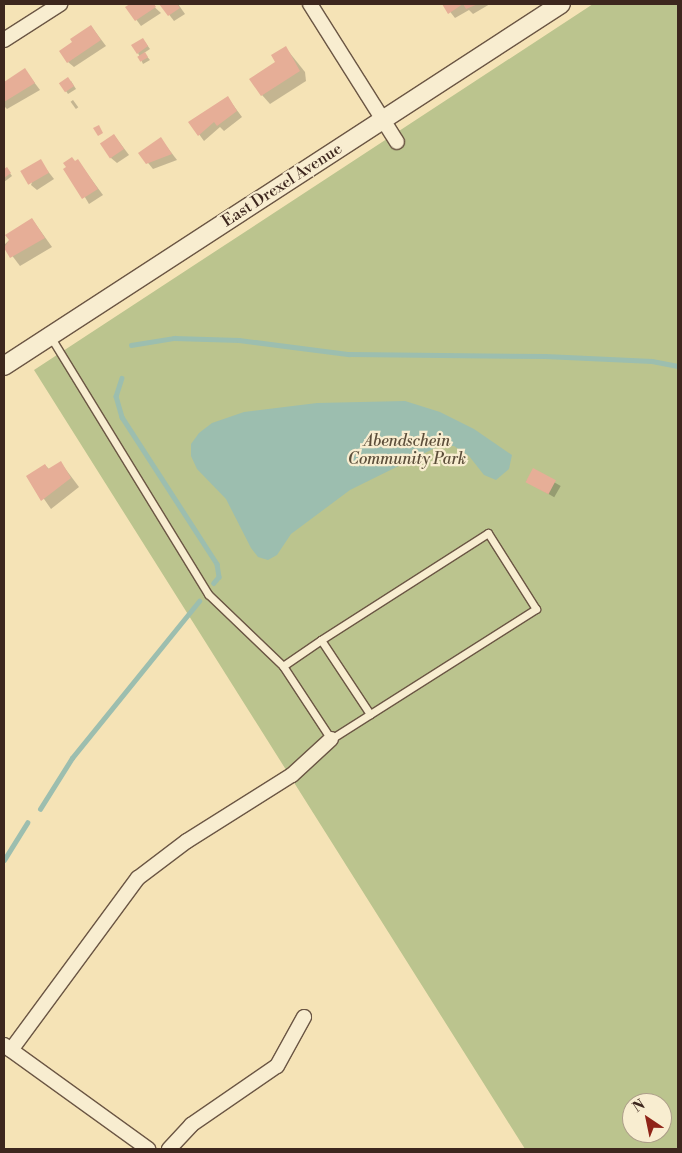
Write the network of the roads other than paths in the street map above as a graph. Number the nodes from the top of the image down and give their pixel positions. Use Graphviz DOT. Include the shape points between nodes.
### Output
graph roads {
  1 [pos="60,4"];
  2 [pos="310,4"];
  3 [pos="561,4"];
  4 [pos="4,40"];
  5 [pos="383,120"];
  6 [pos="397,142"];
  7 [pos="49,336"];
  8 [pos="4,366"];
  9 [pos="321,640"];
  10 [pos="283,666"];
  11 [pos="370,714"];
  12 [pos="331,739"];
  13 [pos="304,1017"];
  14 [pos="7,1047"];
  15 [pos="148,1149"];
  16 [pos="169,1149"];
  1 -- 4 [label="street"];
  2 -- 5 [label="street"];
  3 -- 5 [label="street, East Drexel Avenue"];
  5 -- 6 [label="street"];
  5 -- 7 [label="street, East Drexel Avenue"];
  7 -- 8 [label="street, East Drexel Avenue"];
  7 -- 10 [label="lane" via="208,594"];
  9 -- 10 [label="lane"];
  9 -- 11 [label="lane"];
  9 -- 11 [label="lane" via="488,533 536,609"];
  10 -- 12 [label="lane"];
  11 -- 12 [label="lane"];
  12 -- 14 [label="street" via="292,775 187,841 138,878"];
  13 -- 16 [label="street" via="277,1066 191,1125"];
  14 -- 15 [label="street"];
}
